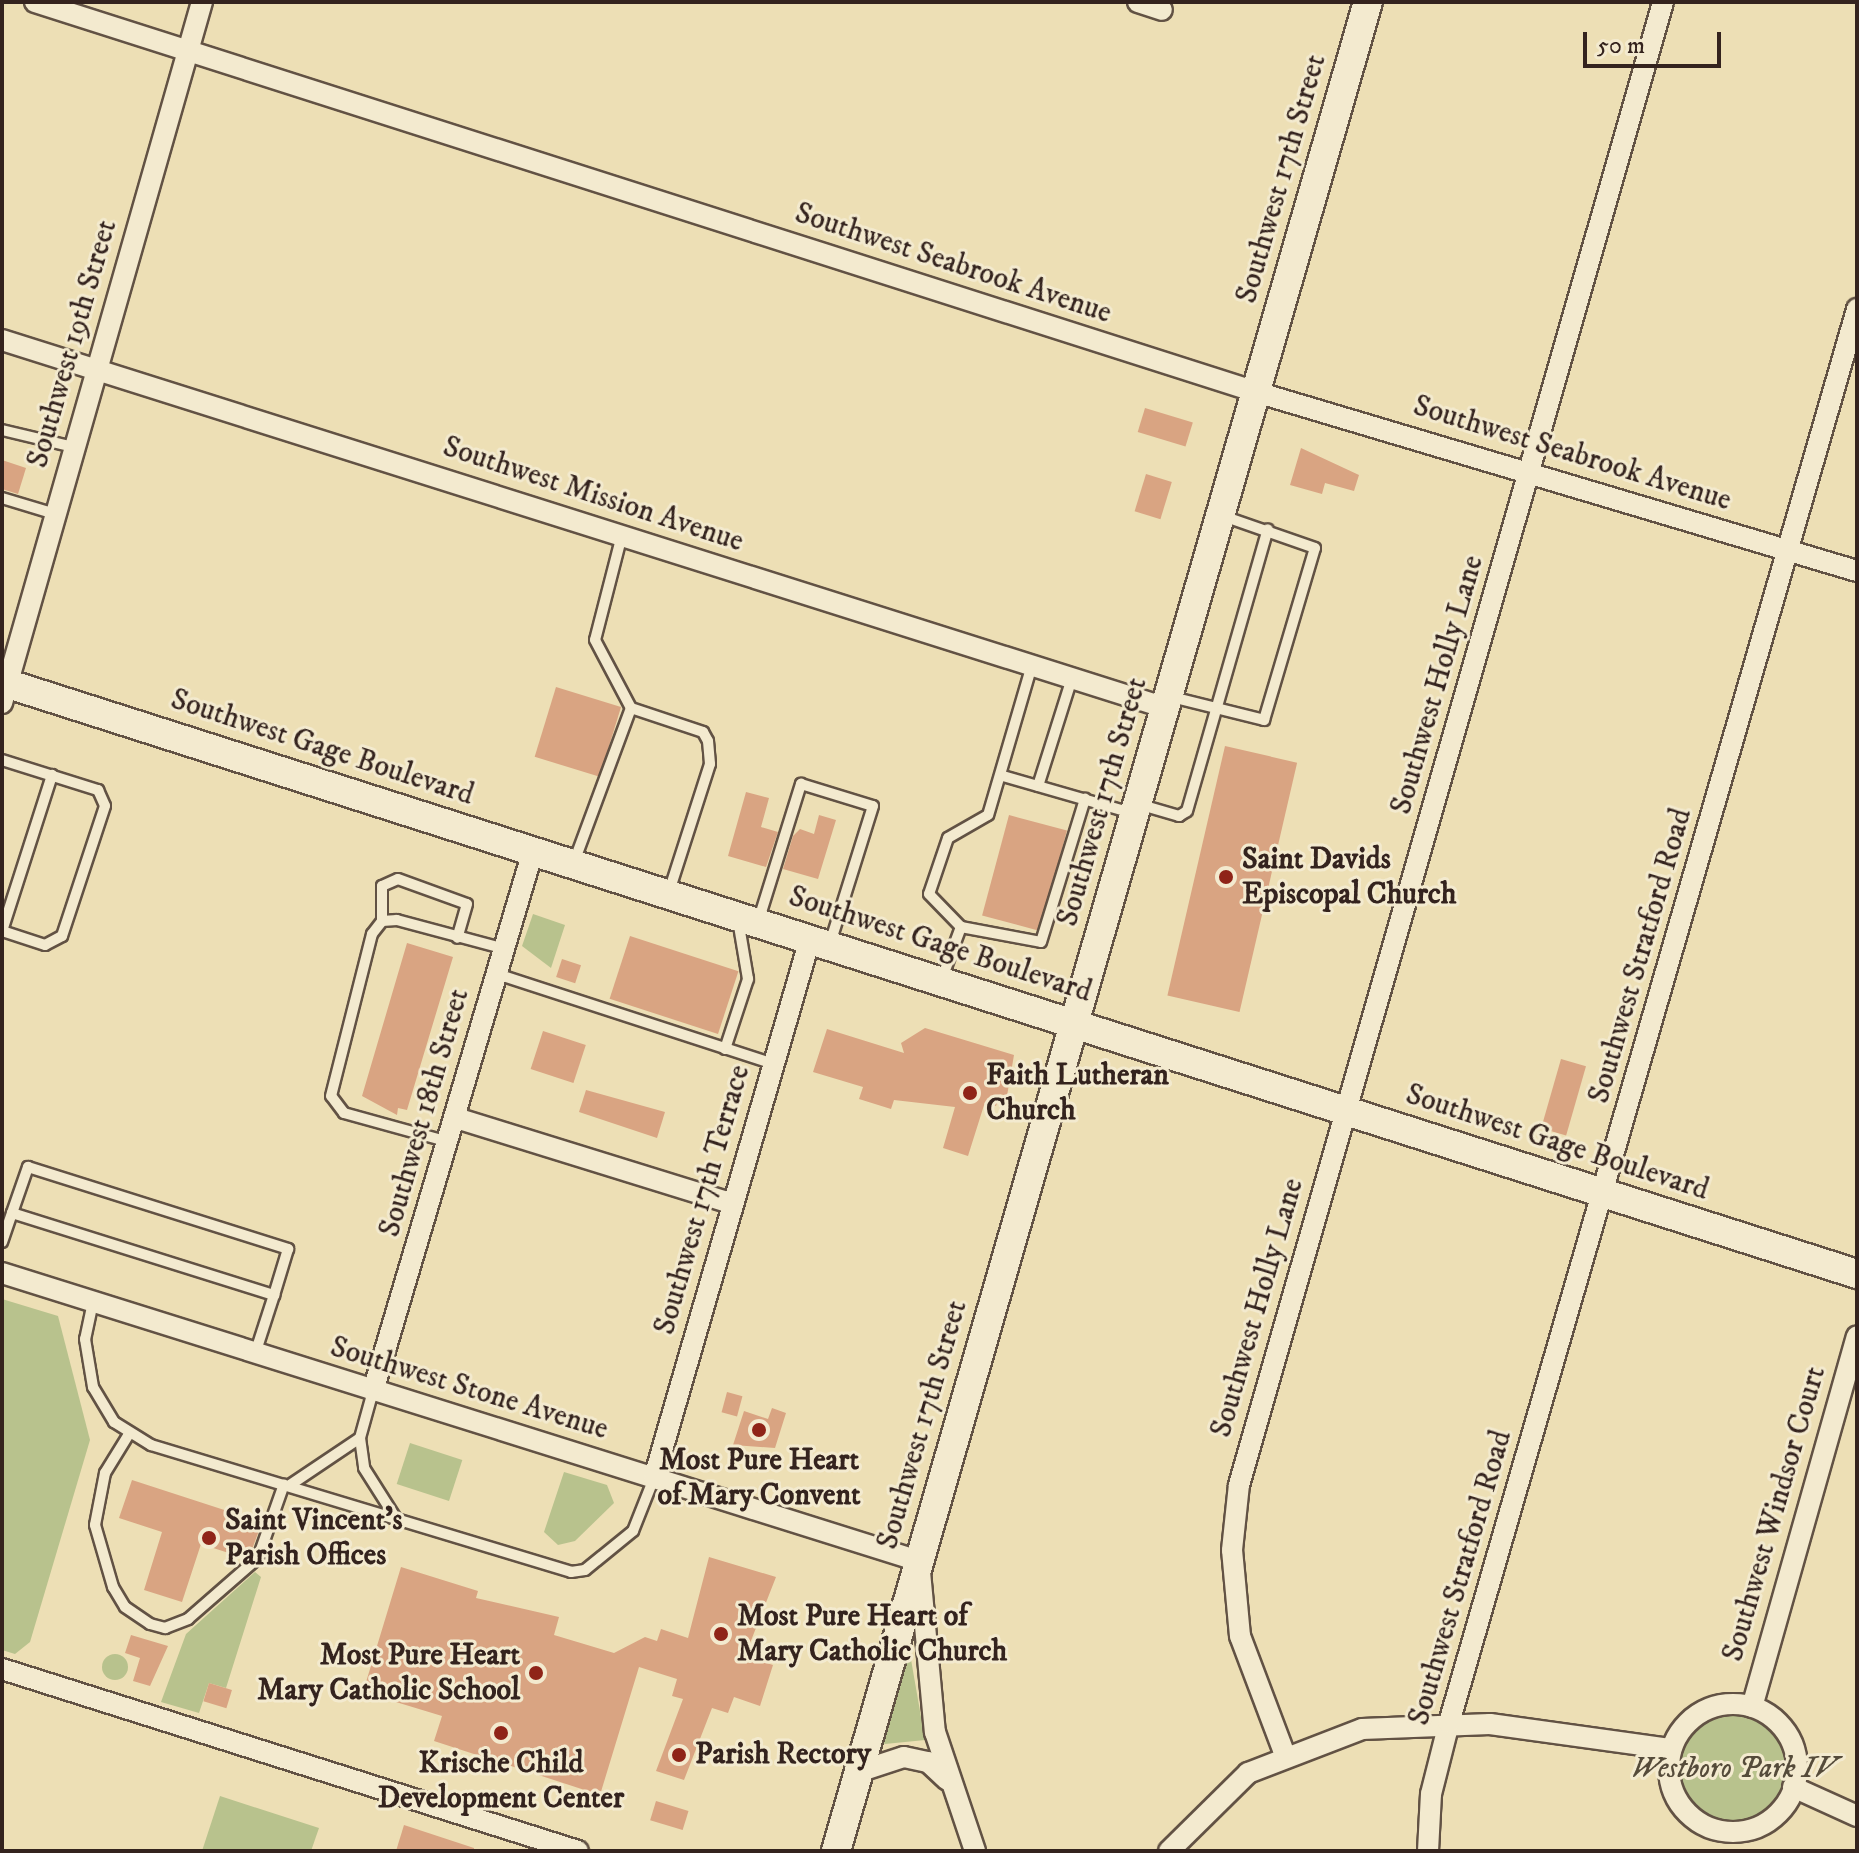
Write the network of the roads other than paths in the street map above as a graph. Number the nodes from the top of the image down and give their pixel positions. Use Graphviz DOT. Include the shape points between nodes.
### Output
graph roads {
  1 [pos="35,2"];
  2 [pos="202,2"];
  3 [pos="1138,2"];
  4 [pos="1368,2"];
  5 [pos="1663,2"];
  6 [pos="1162,10"];
  7 [pos="188,50"];
  8 [pos="1857,309"];
  9 [pos="2,340"];
  10 [pos="96,369"];
  11 [pos="1256,392"];
  12 [pos="2,430"];
  13 [pos="74,447"];
  14 [pos="1531,472"];
  15 [pos="2,498"];
  16 [pos="55,514"];
  17 [pos="1221,516"];
  18 [pos="1268,529"];
  19 [pos="622,535"];
  20 [pos="1788,550"];
  21 [pos="1857,571"];
  22 [pos="1032,665"];
  23 [pos="1072,678"];
  24 [pos="4,689"];
  25 [pos="1167,702"];
  26 [pos="631,708"];
  27 [pos="1216,709"];
  28 [pos="2,760"];
  29 [pos="52,775"];
  30 [pos="1003,776"];
  31 [pos="1038,786"];
  32 [pos="1085,799"];
  33 [pos="1137,809"];
  34 [pos="533,851"];
  35 [pos="573,864"];
  36 [pos="668,894"];
  37 [pos="748,920"];
  38 [pos="382,921"];
  39 [pos="961,927"];
  40 [pos="2,931"];
  41 [pos="457,938"];
  42 [pos="820,942"];
  43 [pos="505,949"];
  44 [pos="497,974"];
  45 [pos="941,981"];
  46 [pos="1074,1024"];
  47 [pos="725,1049"];
  48 [pos="774,1064"];
  49 [pos="1347,1111"];
  50 [pos="456,1118"];
  51 [pos="449,1142"];
  52 [pos="1604,1194"];
  53 [pos="733,1204"];
  54 [pos="12,1213"];
  55 [pos="2,1242"];
  56 [pos="2,1273"];
  57 [pos="1857,1274"];
  58 [pos="274,1295"];
  59 [pos="93,1302"];
  60 [pos="1857,1337"];
  61 [pos="255,1354"];
  62 [pos="373,1391"];
  63 [pos="129,1434"];
  64 [pos="360,1438"];
  65 [pos="654,1478"];
  66 [pos="287,1485"];
  67 [pos="397,1520"];
  68 [pos="919,1561"];
  69 [pos="2,1669"];
  70 [pos="1752,1707"];
  71 [pos="1449,1723"];
  72 [pos="1671,1749"];
  73 [pos="1285,1755"];
  74 [pos="858,1772"];
  75 [pos="947,1781"];
  76 [pos="1793,1787"];
  77 [pos="1857,1816"];
  78 [pos="578,1851"];
  79 [pos="836,1851"];
  80 [pos="975,1851"];
  81 [pos="1169,1851"];
  82 [pos="1428,1851"];
  1 -- 7 [label="street, Southwest Seabrook Avenue"];
  2 -- 7 [label="street, Southwest 19th Street"];
  3 -- 6 [label="street"];
  4 -- 11 [label="main road, Southwest 17th Street"];
  5 -- 14 [label="street, Southwest Holly Lane"];
  7 -- 10 [label="street, Southwest 19th Street"];
  7 -- 11 [label="street, Southwest Seabrook Avenue"];
  8 -- 20 [label="street, Southwest Stratford Road"];
  9 -- 10 [label="street, Southwest Mission Avenue"];
  10 -- 13 [label="street, Southwest 19th Street"];
  10 -- 19 [label="street, Southwest Mission Avenue"];
  11 -- 14 [label="street, Southwest Seabrook Avenue"];
  11 -- 17 [label="main road, Southwest 17th Street"];
  12 -- 13 [label="lane"];
  13 -- 16 [label="street, Southwest 19th Street"];
  14 -- 20 [label="street, Southwest Seabrook Avenue"];
  14 -- 49 [label="street, Southwest Holly Lane"];
  15 -- 16 [label="lane"];
  16 -- 24 [label="street, Southwest 19th Street"];
  17 -- 18 [label="lane"];
  17 -- 25 [label="main road, Southwest 17th Street"];
  18 -- 27 [label="lane"];
  18 -- 27 [label="lane" via="1315,548 1272,701 1260,722"];
  19 -- 22 [label="street, Southwest Mission Avenue"];
  19 -- 26 [label="lane" via="595,640"];
  20 -- 21 [label="street, Southwest Seabrook Avenue"];
  20 -- 52 [label="street, Southwest Stratford Road"];
  22 -- 23 [label="street, Southwest Mission Avenue"];
  22 -- 30 [label="lane"];
  23 -- 25 [label="street, Southwest Mission Avenue"];
  23 -- 31 [label="lane"];
  24 -- 34 [label="main road, Southwest Gage Boulevard"];
  25 -- 27 [label="lane"];
  25 -- 33 [label="main road, Southwest 17th Street"];
  26 -- 35 [label="lane"];
  26 -- 36 [label="lane" via="703,732 708,741 710,764"];
  27 -- 33 [label="lane" via="1187,811 1179,816"];
  28 -- 29 [label="lane"];
  29 -- 40 [label="lane"];
  29 -- 40 [label="lane" via="98,790 105,806 62,936 45,945"];
  30 -- 31 [label="lane"];
  30 -- 39 [label="lane" via="988,815 948,838 929,894"];
  31 -- 32 [label="lane"];
  32 -- 33 [label="lane"];
  32 -- 39 [label="lane" via="1046,937 1029,944"];
  33 -- 46 [label="main road, Southwest 17th Street"];
  34 -- 35 [label="main road, Southwest Gage Boulevard"];
  34 -- 43 [label="street, Southwest 18th Street"];
  35 -- 36 [label="main road, Southwest Gage Boulevard"];
  36 -- 37 [label="main road, Southwest Gage Boulevard"];
  37 -- 42 [label="main road, Southwest Gage Boulevard"];
  37 -- 42 [label="lane" via="801,784 873,806"];
  37 -- 47 [label="lane" via="748,979"];
  38 -- 41 [label="lane"];
  38 -- 41 [label="lane" via="382,886 398,879 467,904"];
  38 -- 51 [label="lane" via="372,934 331,1096 344,1113"];
  39 -- 45 [label="lane"];
  41 -- 43 [label="lane"];
  42 -- 45 [label="main road, Southwest Gage Boulevard"];
  42 -- 48 [label="street, Southwest 17th Terrace"];
  43 -- 44 [label="street, Southwest 18th Street"];
  44 -- 47 [label="lane"];
  44 -- 50 [label="street, Southwest 18th Street"];
  45 -- 46 [label="main road, Southwest Gage Boulevard"];
  46 -- 49 [label="main road, Southwest Gage Boulevard"];
  46 -- 68 [label="main road, Southwest 17th Street"];
  47 -- 48 [label="lane"];
  48 -- 53 [label="street, Southwest 17th Terrace"];
  49 -- 52 [label="main road, Southwest Gage Boulevard"];
  49 -- 73 [label="street, Southwest Holly Lane" via="1235,1506 1240,1636"];
  50 -- 51 [label="street, Southwest 18th Street"];
  50 -- 53 [label="street"];
  51 -- 62 [label="street, Southwest 18th Street"];
  52 -- 57 [label="main road, Southwest Gage Boulevard"];
  52 -- 71 [label="street, Southwest Stratford Road"];
  53 -- 65 [label="street, Southwest 17th Terrace"];
  54 -- 55 [label="lane"];
  54 -- 58 [label="lane"];
  54 -- 58 [label="lane" via="28,1167 288,1249"];
  56 -- 59 [label="street, Southwest Stone Avenue"];
  58 -- 61 [label="lane"];
  59 -- 61 [label="street, Southwest Stone Avenue"];
  59 -- 63 [label="lane" via="88,1371 102,1405"];
  60 -- 70 [label="street, Southwest Windsor Court"];
  61 -- 62 [label="street, Southwest Stone Avenue"];
  62 -- 64 [label="lane"];
  62 -- 65 [label="street, Southwest Stone Avenue"];
  63 -- 66 [label="lane"];
  63 -- 66 [label="lane" via="105,1473 95,1525 113,1587 125,1607 150,1624 165,1628 188,1619 258,1558"];
  64 -- 66 [label="lane"];
  64 -- 67 [label="lane" via="364,1468"];
  65 -- 67 [label="lane" via="640,1521 585,1570"];
  65 -- 68 [label="street, Southwest Stone Avenue"];
  66 -- 67 [label="lane"];
  68 -- 74 [label="main road, Southwest 17th Street"];
  68 -- 75 [label="street" via="929,1692"];
  69 -- 78 [label="street"];
  70 -- 72 [label="street" via="1709,1708 1680,1731"];
  70 -- 76 [label="street" via="1792,1744"];
  71 -- 72 [label="street" via="1548,1728"];
  71 -- 73 [label="street" via="1362,1729"];
  71 -- 82 [label="street, Southwest Stratford Road" via="1431,1794"];
  72 -- 76 [label="street" via="1676,1798 1714,1829 1768,1822"];
  73 -- 81 [label="street" via="1210,1803"];
  74 -- 75 [label="street" via="904,1757 928,1762"];
  74 -- 79 [label="main road, Southwest 17th Street"];
  75 -- 80 [label="street"];
  76 -- 77 [label="street"];
}
